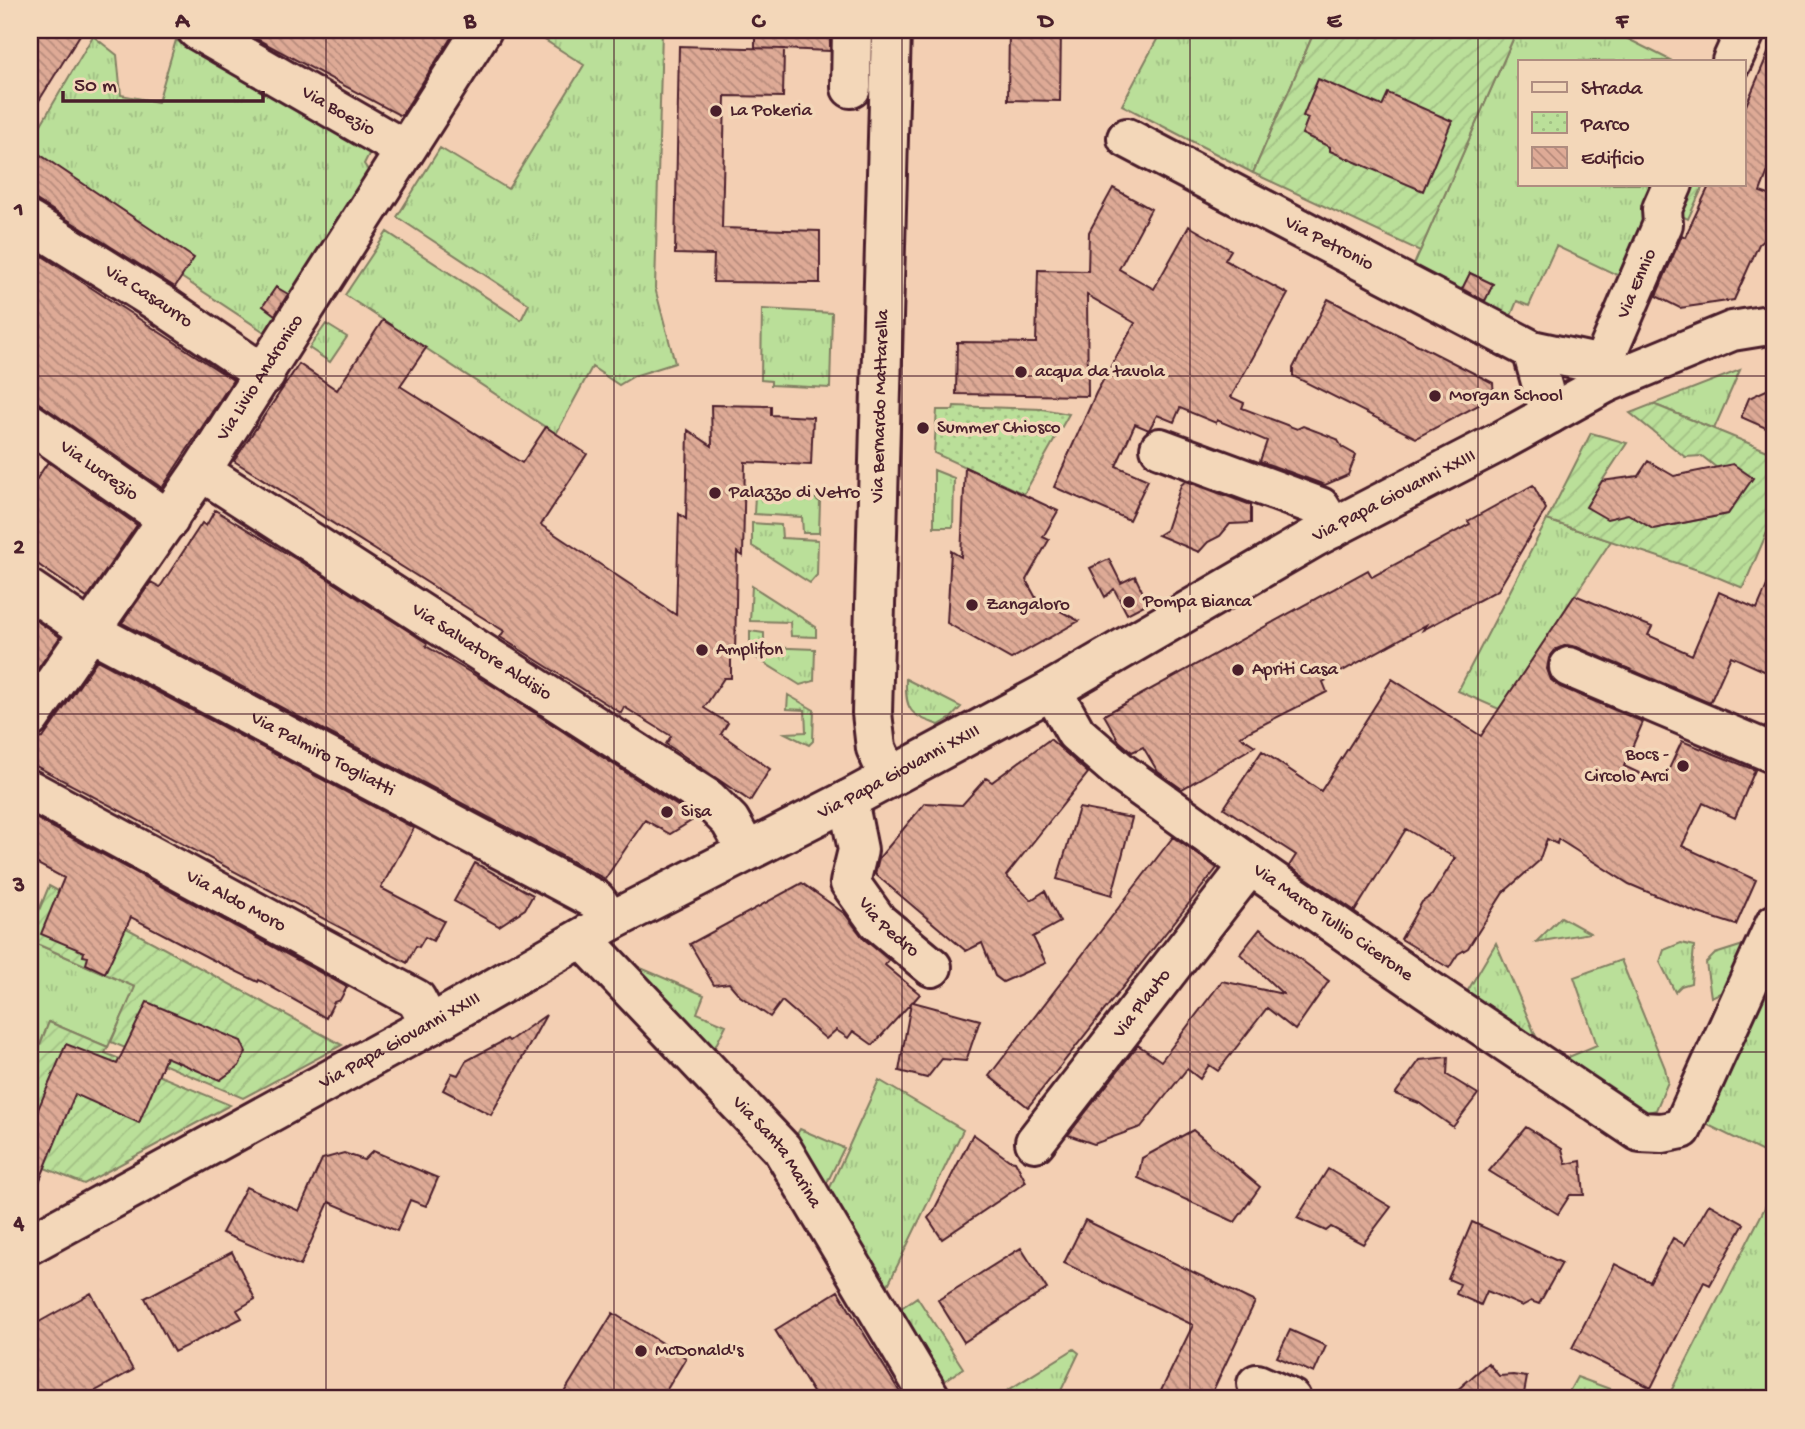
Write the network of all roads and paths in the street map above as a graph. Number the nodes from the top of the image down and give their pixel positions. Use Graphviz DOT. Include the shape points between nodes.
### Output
graph roads {
  1 [pos="197,30"];
  2 [pos="482,30"];
  3 [pos="852,30"];
  4 [pos="891,30"];
  5 [pos="1746,30"];
  6 [pos="1732,60"];
  7 [pos="851,88"];
  8 [pos="1127,138"];
  9 [pos="405,150"];
  10 [pos="1672,186"];
  11 [pos="30,222"];
  12 [pos="1775,324"];
  13 [pos="1532,351"];
  14 [pos="1604,374"];
  15 [pos="265,375"];
  16 [pos="1547,400"];
  17 [pos="30,424"];
  18 [pos="1160,448"];
  19 [pos="201,471"];
  20 [pos="169,520"];
  21 [pos="1333,527"];
  22 [pos="30,590"];
  23 [pos="90,631"];
  24 [pos="1569,667"];
  25 [pos="1052,690"];
  26 [pos="30,719"];
  27 [pos="1775,754"];
  28 [pos="889,777"];
  29 [pos="30,790"];
  30 [pos="848,800"];
  31 [pos="747,850"];
  32 [pos="1250,866"];
  33 [pos="1775,924"];
  34 [pos="597,930"];
  35 [pos="932,967"];
  36 [pos="430,1025"];
  37 [pos="1035,1142"];
  38 [pos="30,1244"];
  39 [pos="931,1399"];
  1 -- 9 [label="street, Via Boezio"];
  2 -- 9 [label="street, Via Livio Andronico"];
  3 -- 7 [label="street"];
  4 -- 28 [label="street, Via Bernardo Mattarella" via="872,713 876,748"];
  5 -- 6 [label="street"];
  8 -- 13 [label="street, Via Petronio"];
  9 -- 15 [label="street, Via Livio Andronico"];
  10 -- 14 [label="street, Via Ennio"];
  11 -- 15 [label="street, Via Casaurro"];
  12 -- 14 [label="street, Via Papa Giovanni XXIII" via="1732,331"];
  13 -- 14 [label="street, Via Petronio"];
  13 -- 16 [label="street"];
  14 -- 16 [label="street, Via Papa Giovanni XXIII"];
  15 -- 19 [label="street, Via Livio Andronico"];
  16 -- 21 [label="street, Via Papa Giovanni XXIII"];
  17 -- 20 [label="street, Via Lucrezio"];
  18 -- 21 [label="street" via="1320,507"];
  19 -- 20 [label="street, Via Livio Andronico"];
  19 -- 31 [label="street, Via Salvatore Aldisio" via="708,799 730,821"];
  20 -- 23 [label="street, Via Livio Andronico"];
  21 -- 25 [label="street, Via Papa Giovanni XXIII"];
  22 -- 23 [label="street, Via Palmiro Togliatti"];
  23 -- 26 [label="street, Via Livio Andronico"];
  23 -- 34 [label="street, Via Palmiro Togliatti" via="596,900"];
  24 -- 27 [label="street"];
  25 -- 28 [label="street, Via Papa Giovanni XXIII"];
  25 -- 32 [label="street, Via Marco Tullio Cicerone" via="1076,733"];
  28 -- 30 [label="street, Via Papa Giovanni XXIII"];
  29 -- 36 [label="street, Via Aldo Moro" via="416,999"];
  30 -- 31 [label="street, Via Papa Giovanni XXIII"];
  30 -- 35 [label="street, Via Pedro" via="858,850 850,883 878,922"];
  31 -- 34 [label="street, Via Papa Giovanni XXIII"];
  32 -- 33 [label="street, Via Marco Tullio Cicerone" via="1640,1132 1682,1129"];
  32 -- 37 [label="street, Via Plauto"];
  34 -- 36 [label="street, Via Papa Giovanni XXIII"];
  34 -- 39 [label="street, Via Santa Marina" via="782,1149"];
  36 -- 38 [label="street, Via Papa Giovanni XXIII"];
}
